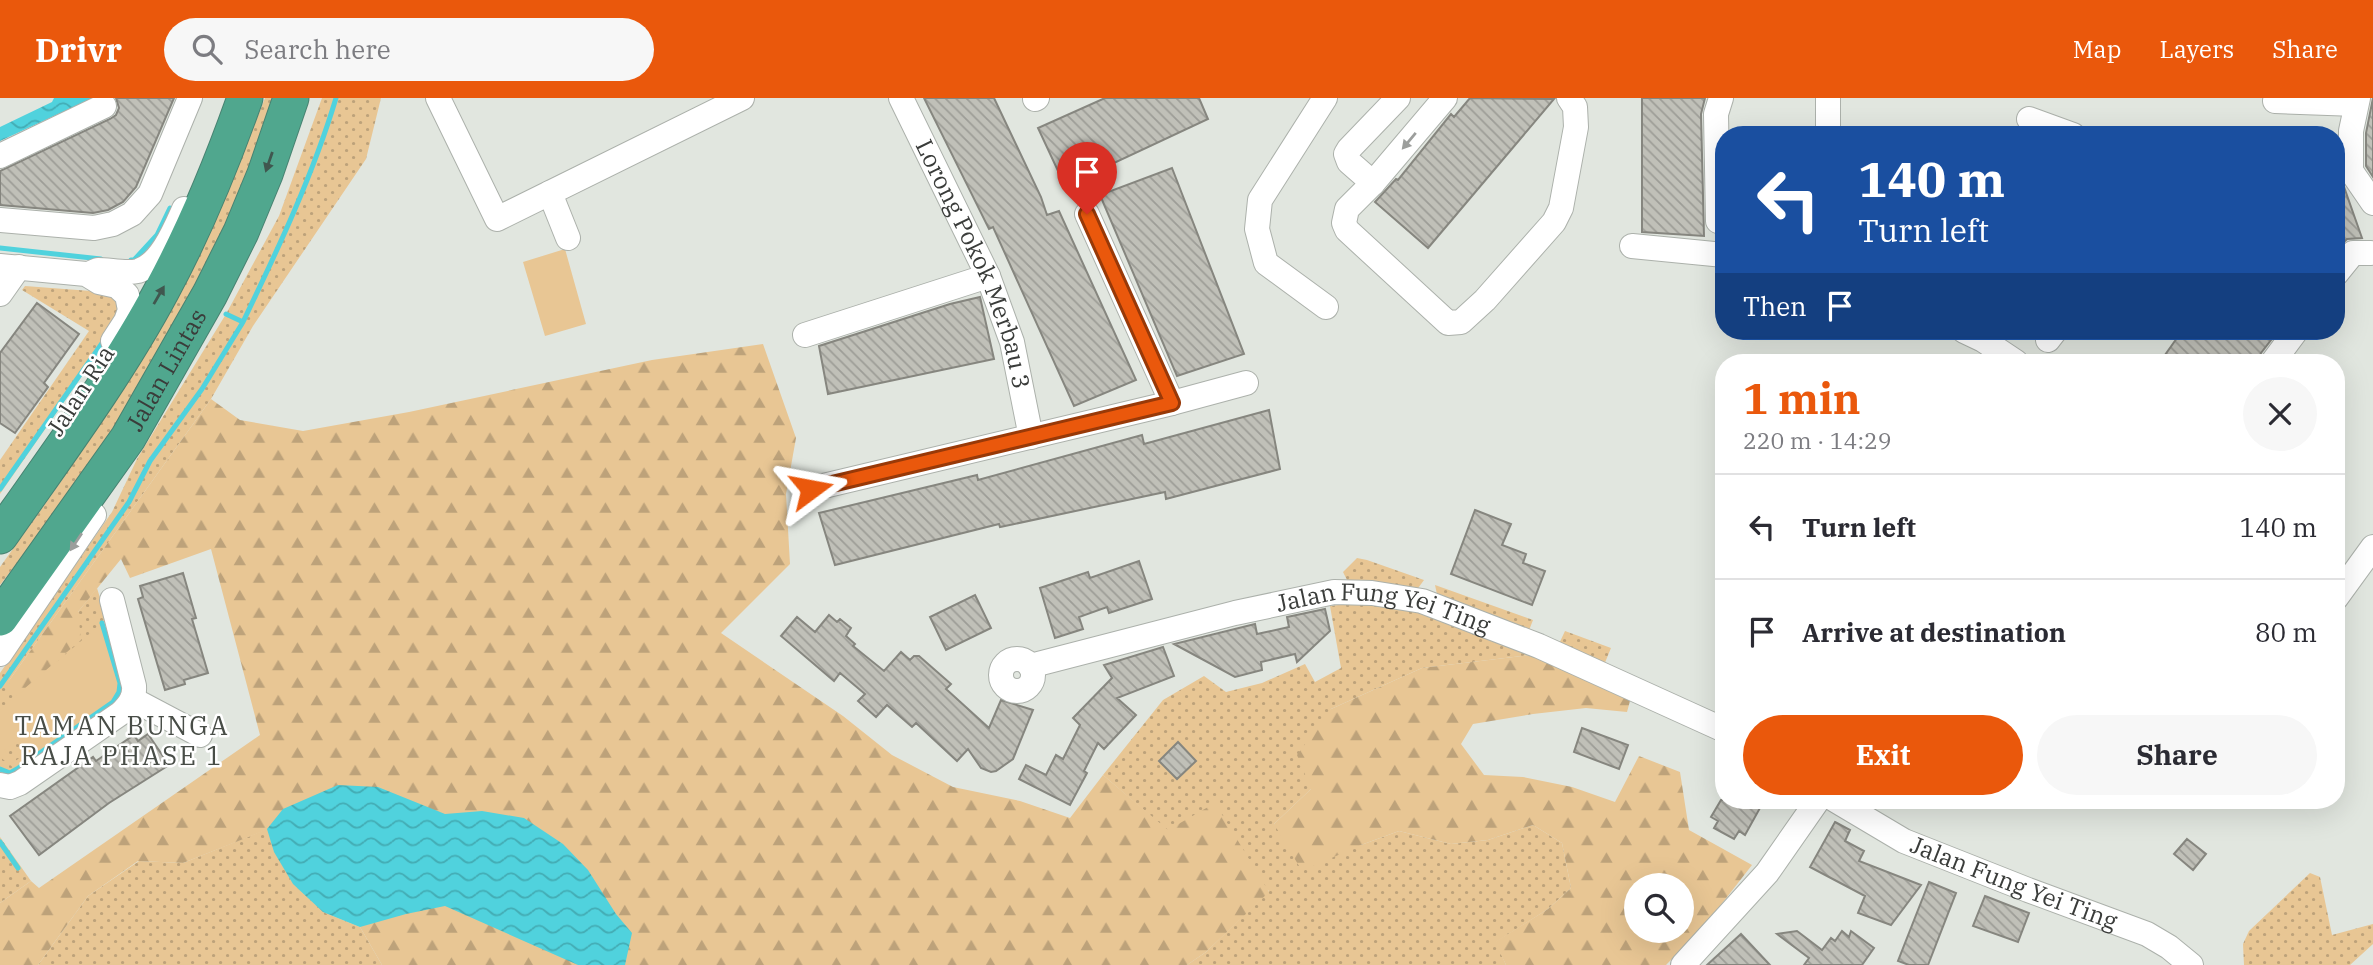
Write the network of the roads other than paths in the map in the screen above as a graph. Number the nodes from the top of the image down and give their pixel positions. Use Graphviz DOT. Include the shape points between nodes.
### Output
graph roads {
  1 [pos="190,98"];
  2 [pos="291,98"];
  3 [pos="438,98"];
  4 [pos="742,98"];
  5 [pos="901,98"];
  6 [pos="1325,98"];
  7 [pos="1398,98"];
  8 [pos="1445,98"];
  9 [pos="1569,98"];
  10 [pos="1721,98"];
  11 [pos="1828,98"];
  12 [pos="2275,101"];
  13 [pos="2357,101"];
  14 [pos="104,106"];
  15 [pos="241,110"];
  16 [pos="2029,119"];
  17 [pos="1716,126"];
  18 [pos="1828,126"];
  19 [pos="2048,126"];
  20 [pos="0,156"];
  21 [pos="2345,161"];
  22 [pos="2345,173"];
  23 [pos="1373,183"];
  24 [pos="551,193"];
  25 [pos="2373,204"];
  26 [pos="1087,214"];
  27 [pos="0,220"];
  28 [pos="568,238"];
  29 [pos="1632,246"];
  30 [pos="2372,252"];
  31 [pos="1715,254"];
  32 [pos="2345,263"];
  33 [pos="9,267"];
  34 [pos="86,274"];
  35 [pos="988,276"];
  36 [pos="0,294"];
  37 [pos="1326,307"];
  38 [pos="805,335"];
  39 [pos="1983,340"];
  40 [pos="2004,354"];
  41 [pos="1246,383"];
  42 [pos="1172,403"];
  43 [pos="1031,436"];
  44 [pos="128,438"];
  45 [pos="811,489"];
  46 [pos="2,532"];
  47 [pos="2373,547"];
  48 [pos="2345,586"];
  49 [pos="112,600"];
  50 [pos="1,615"];
  51 [pos="0,654"];
  52 [pos="1030,666"];
  53 [pos="132,699"];
  54 [pos="1715,726"];
  55 [pos="200,735"];
  56 [pos="0,785"];
  57 [pos="1812,809"];
  58 [pos="1850,809"];
  59 [pos="1683,965"];
  60 [pos="2191,965"];
  1 -- 27 [label="street" via="150,194 132,214 94,228"];
  2 -- 44 [label="highway, Jalan Lintas, one-way" via="241,233"];
  3 -- 24 [label="street" via="497,219"];
  4 -- 24 [label="street"];
  5 -- 35 [label="street, Lorong Pokok Merbau 3"];
  6 -- 37 [label="street" via="1260,200 1256,229 1266,263"];
  7 -- 23 [label="street" via="1346,154"];
  8 -- 23 [label="street, one-way"];
  9 -- 23 [label="street" via="1575,107 1576,127 1561,208 1542,238 1461,322 1448,323 1347,230 1348,209"];
  10 -- 17 [label="street"];
  11 -- 18 [label="street"];
  12 -- 13 [label="street"];
  13 -- 21 [label="street"];
  14 -- 20 [label="street"];
  15 -- 34 [label="street, Jalan Ria" via="214,144 179,220 148,266"];
  46 -- 15 [label="highway, Jalan Lintas, one-way" via="94,401 162,290"];
  16 -- 19 [label="street"];
  22 -- 25 [label="street"];
  24 -- 28 [label="street"];
  26 -- 42 [label="street"];
  29 -- 31 [label="street"];
  30 -- 32 [label="street" via="2353,253"];
  33 -- 34 [label="street, Jalan Ria"];
  33 -- 36 [label="street"];
  34 -- 46 [label="street, Jalan Ria" via="127,295 127,321 23,480"];
  35 -- 38 [label="street"];
  35 -- 43 [label="street, Lorong Pokok Merbau 3" via="1012,342"];
  39 -- 40 [label="street"];
  41 -- 42 [label="street"];
  42 -- 43 [label="street"];
  43 -- 45 [label="street"];
  44 -- 50 [label="highway, Jalan Lintas"];
  44 -- 51 [label="street, one-way" via="101,504"];
  47 -- 48 [label="street"];
  49 -- 53 [label="street" via="134,686"];
  52 -- 54 [label="street, Jalan Fung Yei Ting" via="1235,613 1334,592 1372,593 1422,601 1539,646"];
  53 -- 55 [label="street"];
  53 -- 56 [label="street" via="121,713 33,775 10,787"];
  57 -- 59 [label="street" via="1766,873"];
  58 -- 60 [label="street, Jalan Fung Yei Ting" via="1904,841 2147,934"];
}
